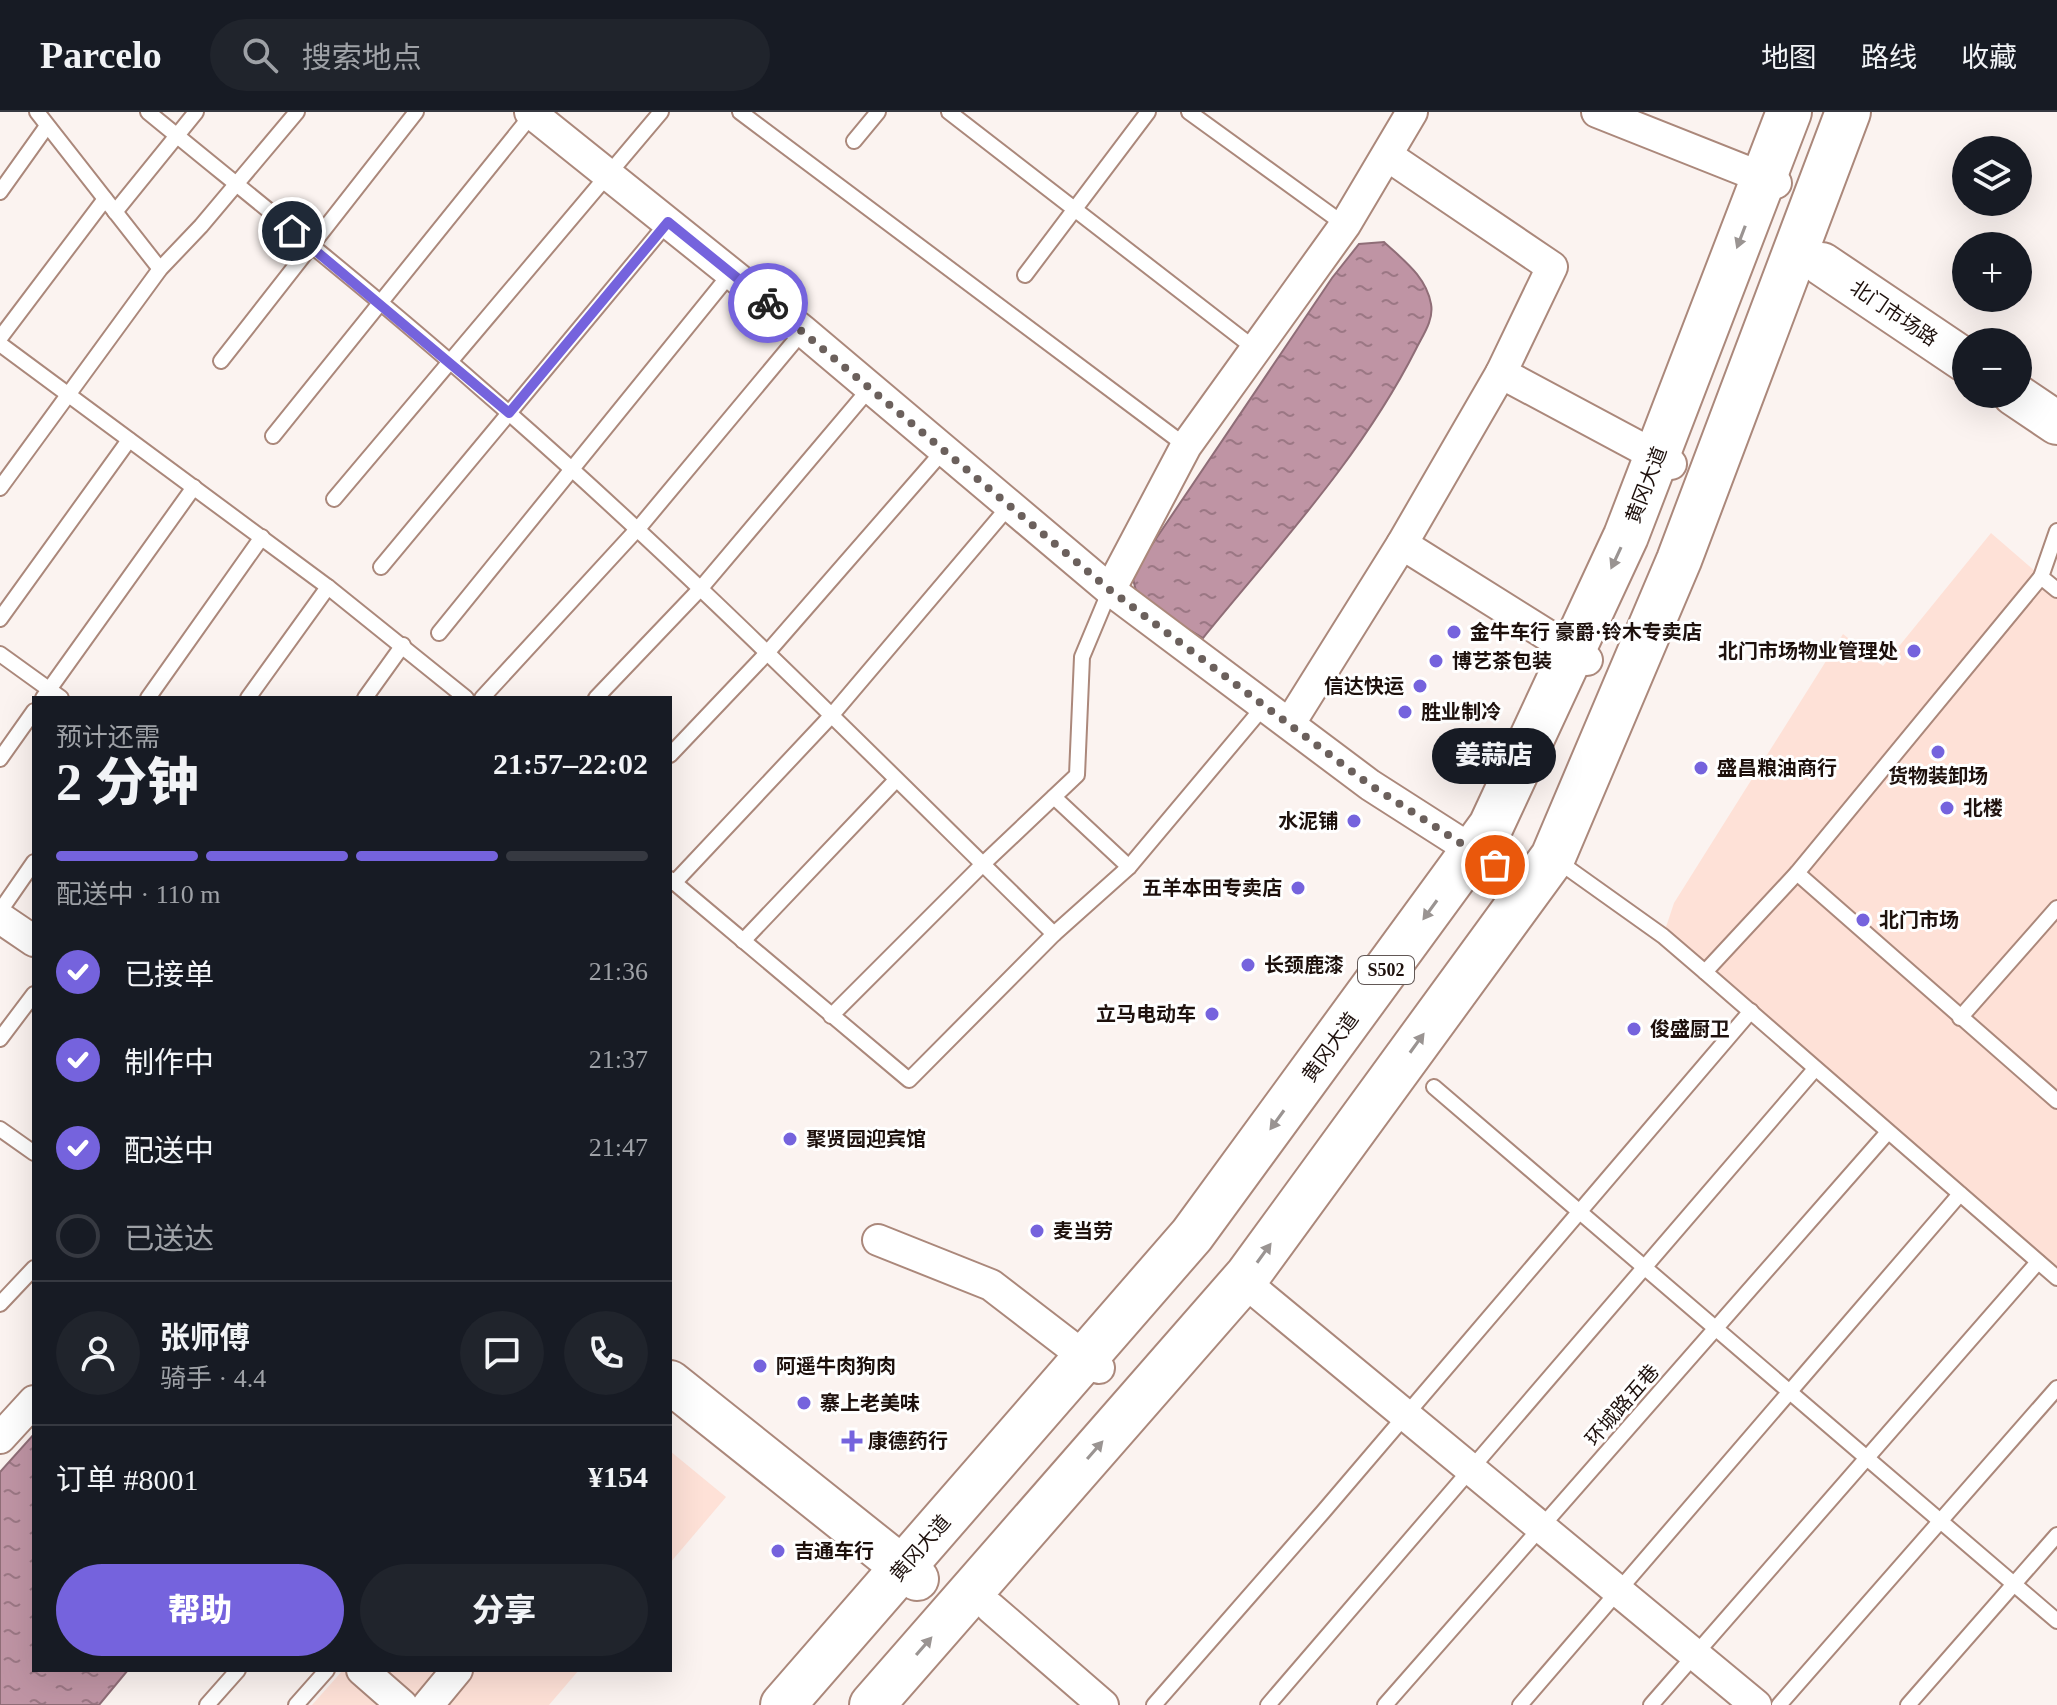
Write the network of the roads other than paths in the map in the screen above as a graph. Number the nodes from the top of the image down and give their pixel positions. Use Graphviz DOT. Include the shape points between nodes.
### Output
graph roads {
  1 [pos="37,112"];
  2 [pos="148,112"];
  3 [pos="196,112"];
  4 [pos="297,112"];
  5 [pos="416,112"];
  6 [pos="661,112"];
  7 [pos="740,112"];
  8 [pos="878,112"];
  9 [pos="949,112"];
  10 [pos="1148,112"];
  11 [pos="1189,112"];
  12 [pos="1412,112"];
  13 [pos="1597,112"];
  14 [pos="1789,112"];
  15 [pos="1848,112"];
  16 [pos="533,113"];
  17 [pos="47,126"];
  18 [pos="177,136"];
  19 [pos="854,141"];
  20 [pos="1388,156"];
  21 [pos="609,175"];
  22 [pos="1776,183"];
  23 [pos="236,185"];
  24 [pos="0,192"];
  25 [pos="105,199"];
  26 [pos="1075,209"];
  27 [pos="115,212"];
  28 [pos="668,222"];
  29 [pos="1345,225"];
  30 [pos="310,247"];
  31 [pos="1822,264"];
  32 [pos="160,269"];
  33 [pos="731,273"];
  34 [pos="1025,275"];
  35 [pos="380,304"];
  36 [pos="803,331"];
  37 [pos="0,338"];
  38 [pos="0,344"];
  39 [pos="1254,348"];
  40 [pos="1952,352"];
  41 [pos="221,361"];
  42 [pos="450,362"];
  43 [pos="1501,373"];
  44 [pos="870,388"];
  45 [pos="67,394"];
  46 [pos="2032,406"];
  47 [pos="509,413"];
  48 [pos="2057,423"];
  49 [pos="273,436"];
  50 [pos="129,440"];
  51 [pos="1186,446"];
  52 [pos="944,450"];
  53 [pos="1671,464"];
  54 [pos="572,470"];
  55 [pos="194,487"];
  56 [pos="0,488"];
  57 [pos="334,499"];
  58 [pos="1010,505"];
  59 [pos="637,529"];
  60 [pos="2057,531"];
  61 [pos="262,537"];
  62 [pos="1402,544"];
  63 [pos="381,567"];
  64 [pos="2041,577"];
  65 [pos="328,587"];
  66 [pos="701,588"];
  67 [pos="1110,590"];
  68 [pos="2057,590"];
  69 [pos="0,619"];
  70 [pos="439,633"];
  71 [pos="403,645"];
  72 [pos="767,653"];
  73 [pos="0,654"];
  74 [pos="1588,660"];
  75 [pos="51,695"];
  76 [pos="149,696"];
  77 [pos="249,696"];
  78 [pos="366,696"];
  79 [pos="464,696"];
  80 [pos="484,696"];
  81 [pos="598,696"];
  82 [pos="1265,705"];
  83 [pos="32,714"];
  84 [pos="831,716"];
  85 [pos="1290,723"];
  86 [pos="672,753"];
  87 [pos="0,759"];
  88 [pos="896,780"];
  89 [pos="1054,797"];
  90 [pos="983,864"];
  91 [pos="32,865"];
  92 [pos="1495,865"];
  93 [pos="1129,867"];
  94 [pos="1569,869"];
  95 [pos="1797,873"];
  96 [pos="672,881"];
  97 [pos="2057,908"];
  98 [pos="0,911"];
  99 [pos="0,918"];
  100 [pos="1054,934"];
  101 [pos="32,940"];
  102 [pos="743,941"];
  103 [pos="1705,972"];
  104 [pos="32,997"];
  105 [pos="1751,1011"];
  106 [pos="831,1016"];
  107 [pos="1960,1018"];
  108 [pos="0,1039"];
  109 [pos="1815,1069"];
  110 [pos="1434,1087"];
  111 [pos="2057,1101"];
  112 [pos="0,1129"];
  113 [pos="1888,1132"];
  114 [pos="32,1152"];
  115 [pos="1960,1194"];
  116 [pos="878,1240"];
  117 [pos="2038,1262"];
  118 [pos="32,1270"];
  119 [pos="2057,1278"];
  120 [pos="1259,1294"];
  121 [pos="0,1304"];
  122 [pos="1101,1370"];
  123 [pos="2057,1388"];
  124 [pos="675,1397"];
  125 [pos="32,1403"];
  126 [pos="0,1438"];
  127 [pos="2057,1535"];
  128 [pos="917,1579"];
  129 [pos="991,1608"];
  130 [pos="2057,1621"];
  131 [pos="236,1672"];
  132 [pos="325,1672"];
  133 [pos="364,1672"];
  134 [pos="455,1672"];
  135 [pos="207,1705"];
  136 [pos="296,1705"];
  137 [pos="402,1705"];
  138 [pos="428,1705"];
  139 [pos="783,1705"];
  140 [pos="872,1705"];
  141 [pos="1103,1705"];
  142 [pos="1154,1705"];
  143 [pos="1268,1705"];
  144 [pos="1385,1705"];
  145 [pos="1520,1705"];
  146 [pos="1651,1705"];
  147 [pos="1756,1705"];
  148 [pos="1779,1705"];
  149 [pos="1908,1705"];
  1 -- 17 [label="lane"];
  2 -- 18 [label="lane"];
  3 -- 18 [label="lane"];
  4 -- 23 [label="lane"];
  5 -- 30 [label="lane"];
  6 -- 21 [label="lane"];
  7 -- 51 [label="lane"];
  8 -- 19 [label="lane"];
  9 -- 26 [label="lane"];
  10 -- 26 [label="lane"];
  11 -- 29 [label="lane"];
  12 -- 20 [label="street"];
  13 -- 22 [label="street"];
  14 -- 139 [label="main road, 黄冈大道 / S502, one-way" via="1626,536 1491,826 1192,1235"];
  140 -- 15 [label="main road, one-way" via="1248,1275 1553,857 1679,560"];
  16 -- 21 [label="street"];
  16 -- 35 [label="lane"];
  17 -- 24 [label="lane"];
  17 -- 25 [label="lane"];
  18 -- 23 [label="lane"];
  18 -- 27 [label="lane"];
  20 -- 29 [label="street"];
  20 -- 43 [label="street" via="1552,267"];
  21 -- 28 [label="street"];
  21 -- 42 [label="lane"];
  23 -- 30 [label="lane"];
  23 -- 32 [label="lane"];
  25 -- 27 [label="lane"];
  25 -- 37 [label="lane"];
  26 -- 34 [label="lane"];
  26 -- 39 [label="lane"];
  27 -- 32 [label="lane"];
  28 -- 33 [label="street"];
  28 -- 47 [label="lane"];
  29 -- 39 [label="street"];
  30 -- 35 [label="lane"];
  30 -- 41 [label="lane"];
  31 -- 40 [label="street, 北门市场路"];
  32 -- 45 [label="lane"];
  33 -- 36 [label="street"];
  33 -- 54 [label="lane"];
  35 -- 42 [label="lane"];
  35 -- 49 [label="lane"];
  36 -- 44 [label="street"];
  36 -- 59 [label="lane"];
  38 -- 45 [label="lane"];
  39 -- 51 [label="street"];
  42 -- 47 [label="lane"];
  42 -- 57 [label="lane"];
  43 -- 53 [label="street"];
  43 -- 62 [label="street"];
  44 -- 52 [label="street"];
  44 -- 66 [label="lane"];
  45 -- 50 [label="lane"];
  45 -- 56 [label="lane"];
  46 -- 48 [label="street"];
  47 -- 54 [label="lane"];
  47 -- 63 [label="lane"];
  50 -- 55 [label="lane"];
  50 -- 69 [label="lane"];
  51 -- 67 [label="street"];
  52 -- 58 [label="street"];
  52 -- 72 [label="lane"];
  54 -- 59 [label="lane"];
  54 -- 70 [label="lane"];
  55 -- 61 [label="lane"];
  55 -- 75 [label="lane"];
  58 -- 67 [label="street"];
  58 -- 84 [label="lane"];
  59 -- 66 [label="lane"];
  59 -- 80 [label="lane"];
  60 -- 64 [label="lane"];
  61 -- 65 [label="lane"];
  61 -- 76 [label="lane"];
  62 -- 74 [label="street"];
  62 -- 85 [label="street"];
  64 -- 68 [label="lane"];
  64 -- 95 [label="lane"];
  65 -- 71 [label="lane"];
  65 -- 77 [label="lane"];
  66 -- 72 [label="lane"];
  66 -- 81 [label="lane"];
  67 -- 82 [label="street"];
  67 -- 89 [label="lane" via="1082,657 1077,775"];
  71 -- 78 [label="lane"];
  71 -- 79 [label="lane"];
  72 -- 84 [label="lane"];
  72 -- 86 [label="lane"];
  73 -- 75 [label="lane"];
  82 -- 85 [label="street"];
  82 -- 93 [label="lane"];
  83 -- 87 [label="lane"];
  84 -- 88 [label="lane"];
  84 -- 96 [label="lane"];
  85 -- 92 [label="street" via="1370,785"];
  88 -- 90 [label="lane"];
  88 -- 102 [label="lane"];
  89 -- 90 [label="lane"];
  89 -- 93 [label="lane"];
  90 -- 100 [label="lane"];
  90 -- 106 [label="lane"];
  91 -- 98 [label="lane"];
  93 -- 100 [label="lane"];
  94 -- 103 [label="lane"];
  95 -- 103 [label="lane"];
  95 -- 107 [label="lane"];
  96 -- 102 [label="lane"];
  97 -- 107 [label="lane"];
  99 -- 101 [label="street"];
  100 -- 106 [label="lane" via="909,1080"];
  102 -- 106 [label="lane"];
  103 -- 105 [label="lane"];
  104 -- 108 [label="lane"];
  105 -- 109 [label="lane"];
  105 -- 142 [label="lane"];
  107 -- 111 [label="lane"];
  109 -- 113 [label="lane"];
  109 -- 143 [label="lane"];
  110 -- 130 [label="lane"];
  112 -- 114 [label="lane"];
  113 -- 115 [label="lane"];
  113 -- 144 [label="lane, 环城路五巷"];
  115 -- 117 [label="lane"];
  115 -- 145 [label="lane"];
  116 -- 122 [label="street" via="991,1285"];
  117 -- 119 [label="lane"];
  117 -- 146 [label="lane"];
  118 -- 121 [label="lane"];
  120 -- 147 [label="street"];
  123 -- 148 [label="lane"];
  124 -- 128 [label="street"];
  125 -- 126 [label="street"];
  127 -- 149 [label="lane"];
  129 -- 141 [label="street"];
  131 -- 135 [label="lane"];
  132 -- 136 [label="lane"];
  133 -- 137 [label="street"];
  134 -- 138 [label="street"];
}
